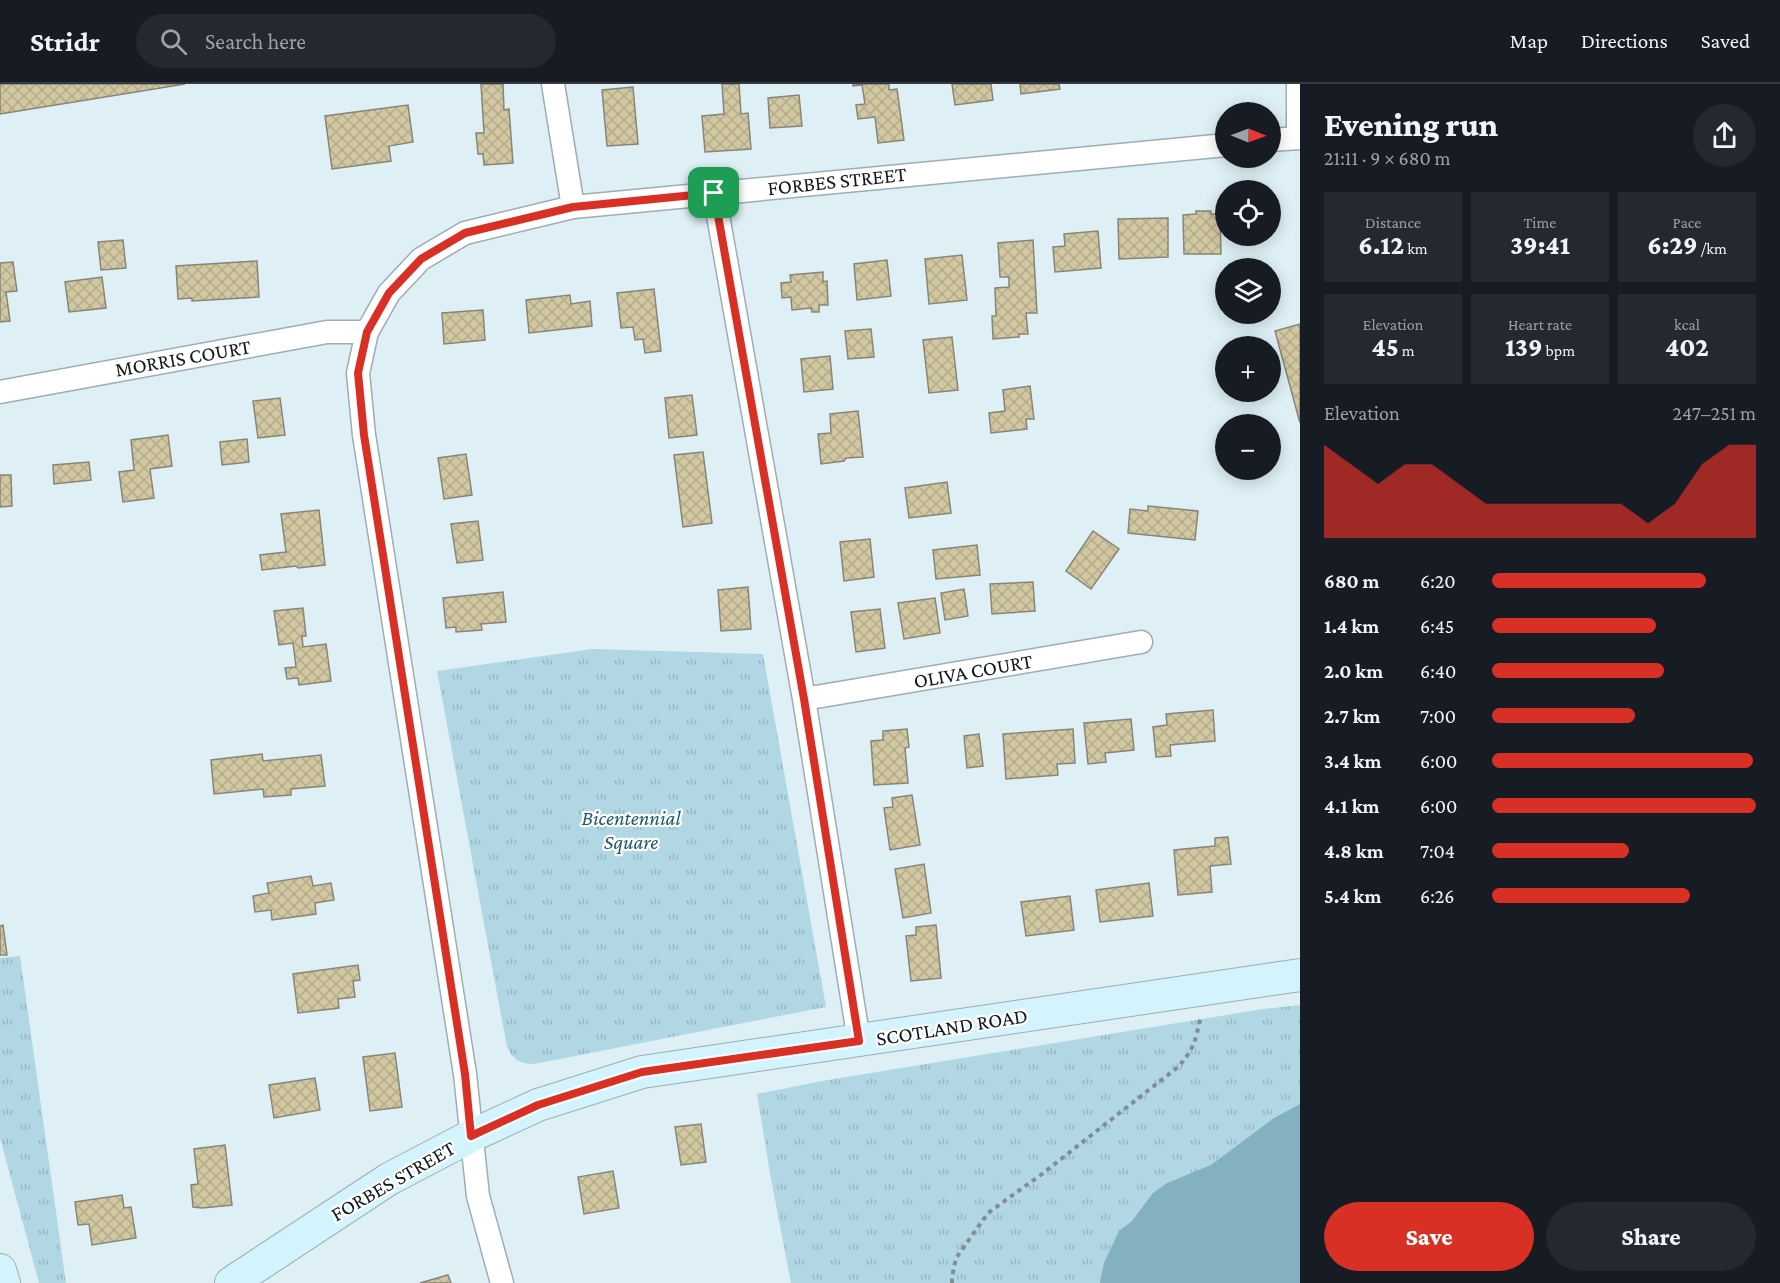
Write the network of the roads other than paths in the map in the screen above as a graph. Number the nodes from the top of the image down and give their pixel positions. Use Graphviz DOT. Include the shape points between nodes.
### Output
graph roads {
  1 [pos="553,84"];
  2 [pos="1298,84"];
  3 [pos="1299,138"];
  4 [pos="1281,139"];
  5 [pos="1215,146"];
  6 [pos="714,193"];
  7 [pos="573,207"];
  8 [pos="367,332"];
  9 [pos="0,392"];
  10 [pos="1141,642"];
  11 [pos="804,699"];
  12 [pos="1300,975"];
  13 [pos="859,1041"];
  14 [pos="471,1136"];
  15 [pos="0,1270"];
  16 [pos="4,1283"];
  17 [pos="231,1283"];
  18 [pos="502,1283"];
  1 -- 7 [label="street"];
  2 -- 3 [label="street"];
  3 -- 4 [label="street"];
  5 -- 6 [label="street, FORBES STREET"];
  6 -- 7 [label="street, FORBES STREET"];
  6 -- 11 [label="street"];
  7 -- 8 [label="street, FORBES STREET" via="465,233 421,259 389,293"];
  8 -- 9 [label="street, MORRIS COURT" via="327,332"];
  8 -- 14 [label="street, FORBES STREET" via="358,373 364,435 464,1063"];
  10 -- 11 [label="street, OLIVA COURT"];
  11 -- 13 [label="street"];
  12 -- 13 [label="main road, SCOTLAND ROAD"];
  13 -- 14 [label="main road, SCOTLAND ROAD" via="642,1072 538,1105"];
  14 -- 17 [label="main road, FORBES STREET" via="389,1179"];
  14 -- 18 [label="street" via="478,1196"];
  15 -- 16 [label="main road"];
}
